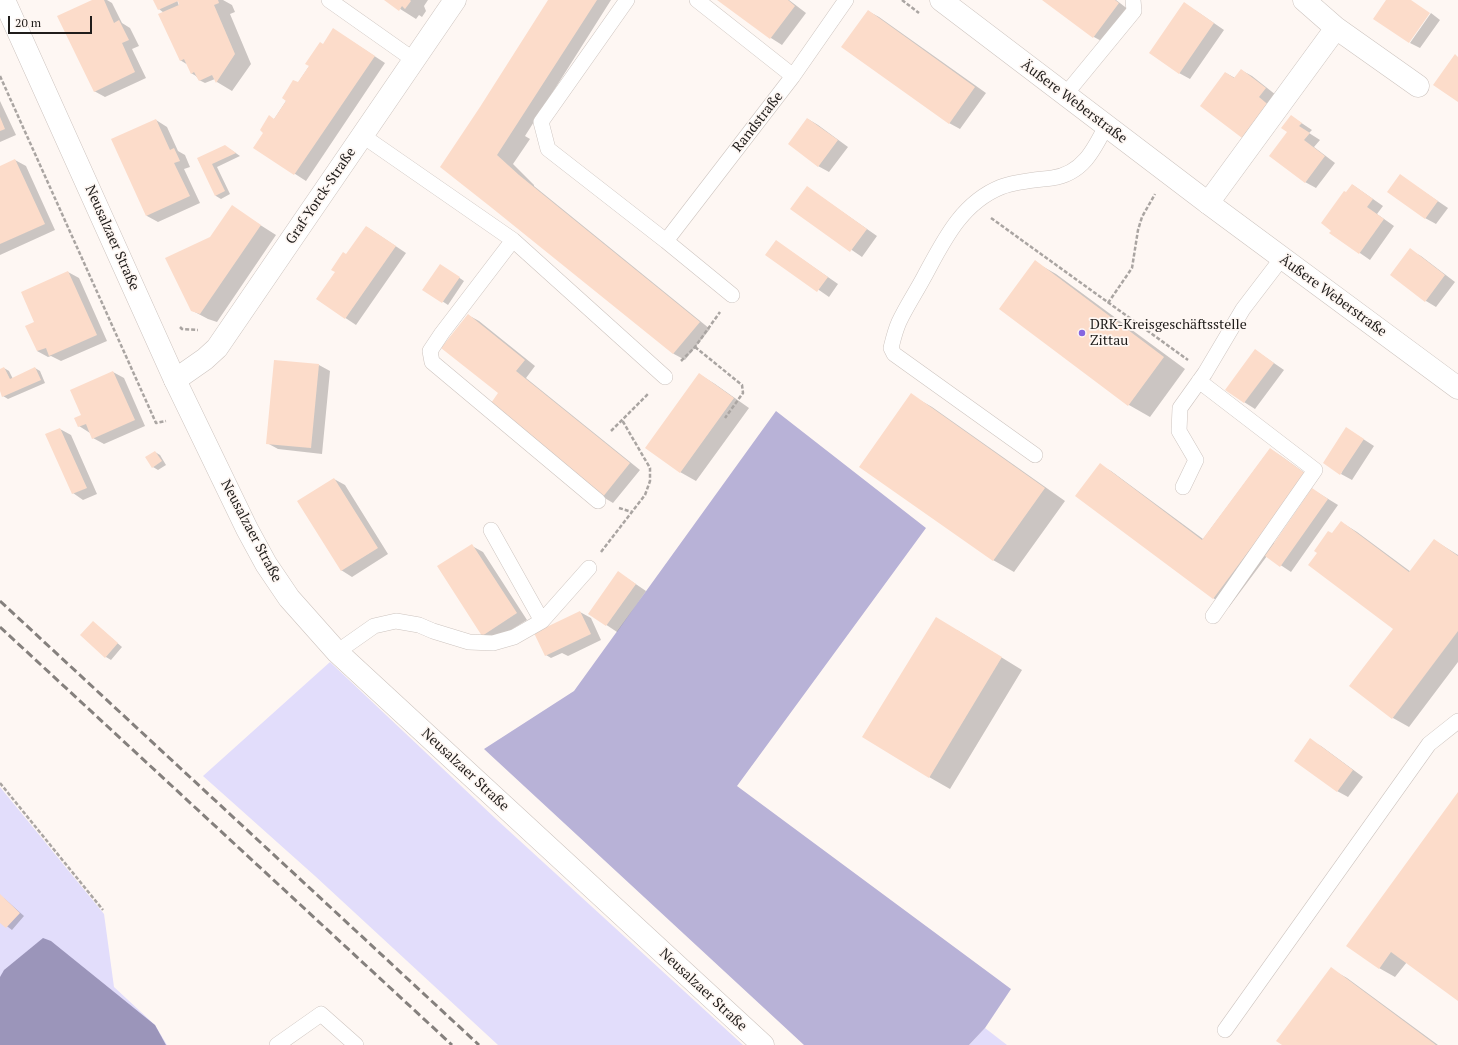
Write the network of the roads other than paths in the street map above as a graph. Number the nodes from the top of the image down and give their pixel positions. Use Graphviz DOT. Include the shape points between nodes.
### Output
graph roads {
  1 [pos="4,0"];
  2 [pos="329,0"];
  3 [pos="455,0"];
  4 [pos="627,0"];
  5 [pos="697,0"];
  6 [pos="846,0"];
  7 [pos="941,0"];
  8 [pos="1133,0"];
  9 [pos="1304,0"];
  10 [pos="1336,28"];
  11 [pos="414,60"];
  12 [pos="793,76"];
  13 [pos="1418,86"];
  14 [pos="1065,95"];
  15 [pos="1106,126"];
  16 [pos="363,136"];
  17 [pos="1208,203"];
  18 [pos="513,240"];
  19 [pos="666,241"];
  20 [pos="1282,258"];
  21 [pos="732,295"];
  22 [pos="665,377"];
  23 [pos="1202,377"];
  24 [pos="176,380"];
  25 [pos="1458,388"];
  26 [pos="1035,454"];
  27 [pos="1183,487"];
  28 [pos="598,501"];
  29 [pos="491,530"];
  30 [pos="589,568"];
  31 [pos="1213,616"];
  32 [pos="542,621"];
  33 [pos="337,652"];
  34 [pos="1458,721"];
  35 [pos="1225,1030"];
  36 [pos="277,1045"];
  37 [pos="356,1045"];
  38 [pos="763,1045"];
  1 -- 24 [label="main road, Neusalzaer Straße"];
  2 -- 11 [label="lane"];
  3 -- 11 [label="main road, Graf-Yorck-Straße"];
  4 -- 19 [label="lane" via="541,122 548,149"];
  5 -- 12 [label="lane"];
  6 -- 12 [label="lane, Randstraße"];
  7 -- 14 [label="main road, Äußere Weberstraße"];
  8 -- 14 [label="lane" via="1134,11"];
  9 -- 10 [label="main road"];
  10 -- 13 [label="main road"];
  10 -- 17 [label="main road"];
  11 -- 16 [label="main road, Graf-Yorck-Straße"];
  12 -- 19 [label="lane, Randstraße"];
  14 -- 15 [label="main road, Äußere Weberstraße"];
  15 -- 17 [label="main road, Äußere Weberstraße"];
  15 -- 26 [label="lane" via="1084,164 1054,178 1024,181 1001,187 980,199 963,214 947,235 899,323 891,348 894,354"];
  16 -- 18 [label="lane"];
  16 -- 24 [label="main road, Graf-Yorck-Straße" via="217,348"];
  17 -- 20 [label="main road, Äußere Weberstraße"];
  18 -- 22 [label="lane"];
  18 -- 28 [label="lane" via="430,351 432,362"];
  19 -- 21 [label="lane"];
  20 -- 23 [label="lane" via="1243,309"];
  20 -- 25 [label="main road, Äußere Weberstraße"];
  23 -- 27 [label="lane" via="1180,408 1179,431 1196,460"];
  23 -- 31 [label="lane" via="1315,470"];
  24 -- 33 [label="main road, Neusalzaer Straße" via="266,564 288,598"];
  29 -- 32 [label="lane"];
  30 -- 32 [label="lane"];
  32 -- 33 [label="lane" via="514,637 493,643 470,642 419,625 396,621 374,626"];
  33 -- 38 [label="main road, Neusalzaer Straße"];
  34 -- 35 [label="lane" via="1429,744"];
  36 -- 37 [label="lane" via="321,1014"];
}
